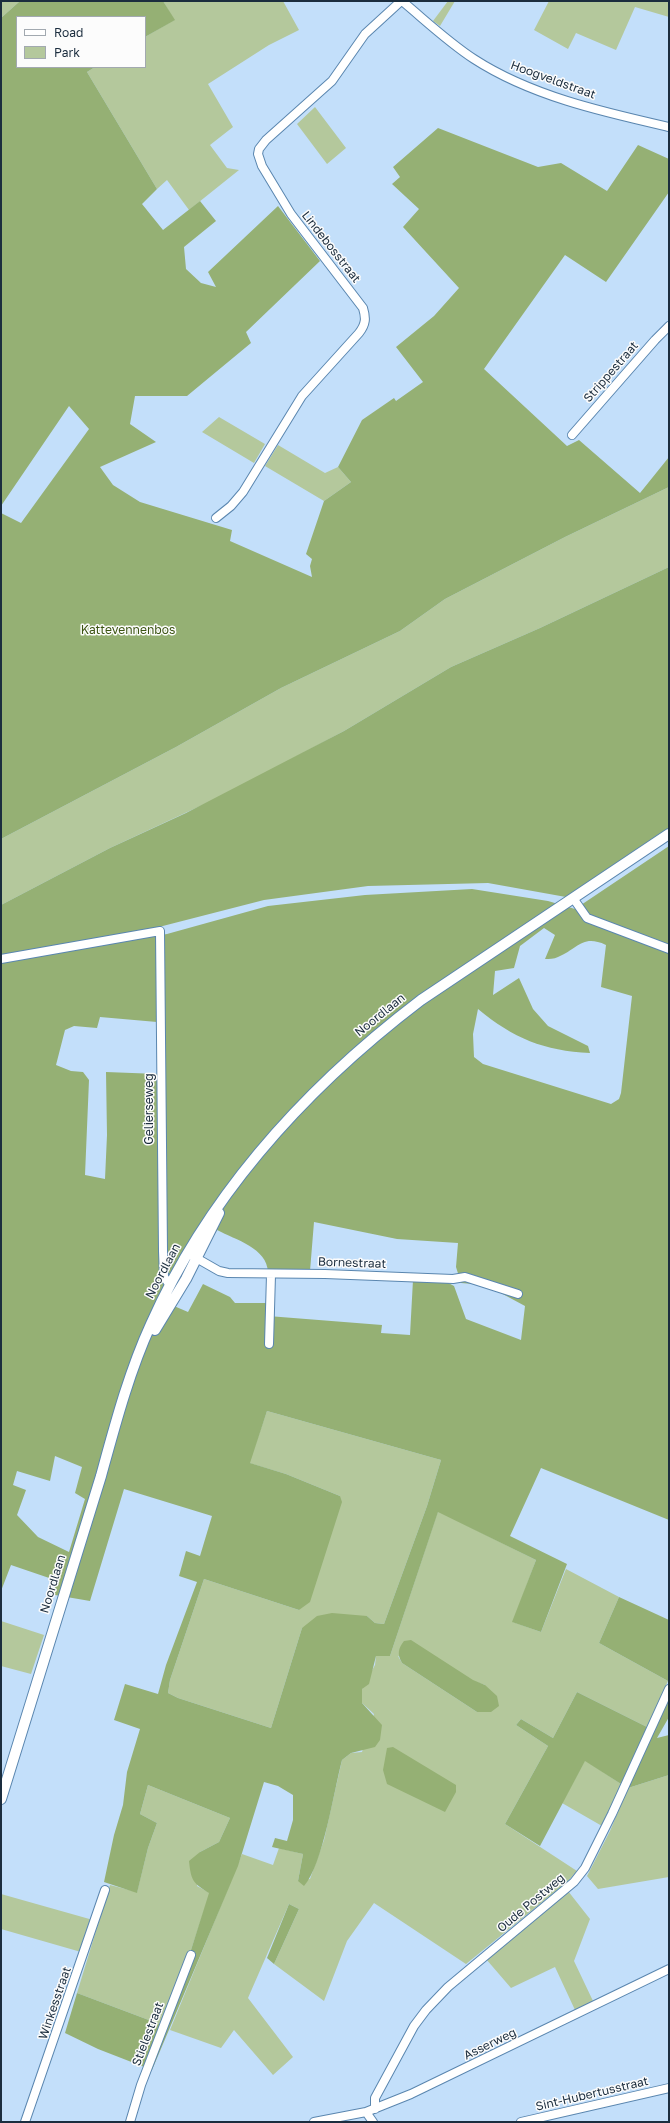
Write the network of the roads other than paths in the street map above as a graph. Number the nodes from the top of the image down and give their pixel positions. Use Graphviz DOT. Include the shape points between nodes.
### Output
graph roads {
  1 [pos="402,1"];
  2 [pos="669,127"];
  3 [pos="669,326"];
  4 [pos="572,435"];
  5 [pos="216,518"];
  6 [pos="669,834"];
  7 [pos="572,898"];
  8 [pos="669,949"];
  9 [pos="1,959"];
  10 [pos="233,1186"];
  11 [pos="187,1253"];
  12 [pos="197,1258"];
  13 [pos="271,1275"];
  14 [pos="170,1285"];
  15 [pos="518,1294"];
  16 [pos="269,1344"];
  17 [pos="131,1377"];
  18 [pos="669,1689"];
  19 [pos="1,1799"];
  20 [pos="105,1890"];
  21 [pos="191,1955"];
  22 [pos="669,1969"];
  23 [pos="669,2088"];
  24 [pos="375,2108"];
  25 [pos="366,2112"];
  26 [pos="25,2122"];
  27 [pos="130,2122"];
  28 [pos="314,2122"];
  29 [pos="373,2122"];
  30 [pos="521,2122"];
  1 -- 2 [label="street, Hoogveldstraat" via="438,33 474,59 526,86 580,104"];
  1 -- 5 [label="street, Lindebosstraat" via="365,34 332,81 259,149 262,166 291,214 363,308 366,318 359,333 302,396 243,492"];
  3 -- 4 [label="street, Strippestraat"];
  6 -- 7 [label="main road, Noordlaan"];
  7 -- 8 [label="street" via="587,918"];
  7 -- 10 [label="main road, Noordlaan" via="421,1000 362,1046 298,1108"];
  9 -- 14 [label="street, Gelierseweg" via="160,931 163,1251 164,1277"];
  10 -- 11 [label="main road, Noordlaan" via="220,1201"];
  10 -- 12 [label="main road, Noordlaan"];
  11 -- 12 [label="street, Bornestraat"];
  11 -- 14 [label="main road, Noordlaan"];
  12 -- 13 [label="street, Bornestraat" via="219,1271"];
  12 -- 17 [label="main road, Noordlaan" via="158,1323"];
  13 -- 15 [label="street, Bornestraat" via="325,1274 453,1279 465,1277"];
  13 -- 16 [label="street"];
  14 -- 17 [label="main road, Noordlaan" via="143,1341"];
  17 -- 19 [label="main road, Noordlaan"];
  18 -- 24 [label="street, Oude Postweg" via="585,1868 574,1882 448,1987 426,2010 414,2026 375,2098"];
  20 -- 26 [label="street, Winkesstraat"];
  21 -- 27 [label="street, Stielestraat" via="141,2084"];
  22 -- 24 [label="street, Asserweg" via="460,2071"];
  23 -- 30 [label="street, Sint-Hubertusstraat"];
  24 -- 25 [label="street, Asserweg"];
  25 -- 28 [label="street, Asserweg"];
  25 -- 29 [label="street"];
}
